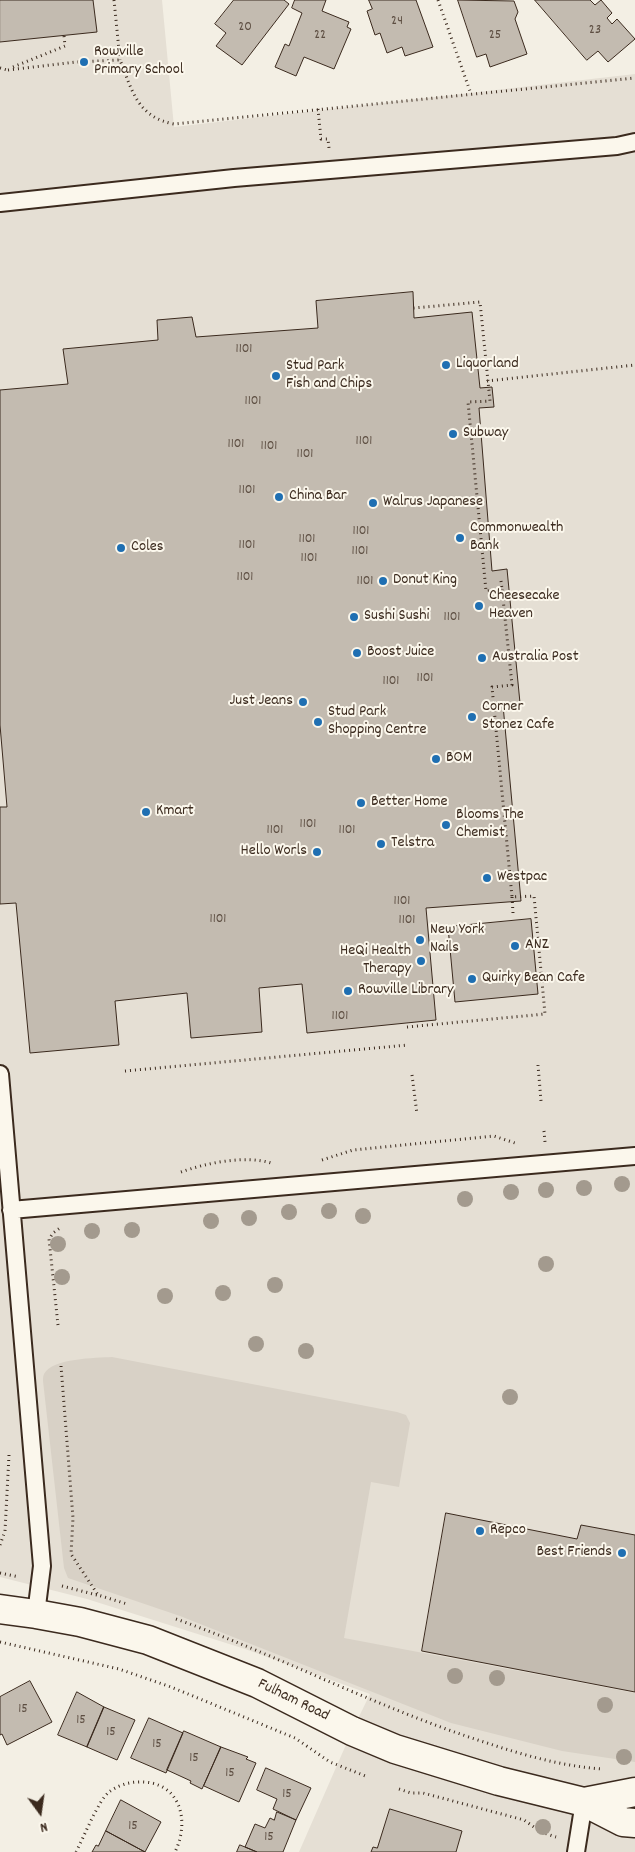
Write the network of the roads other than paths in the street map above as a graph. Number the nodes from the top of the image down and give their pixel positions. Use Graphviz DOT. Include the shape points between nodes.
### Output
graph roads {
  1 [pos="635,142"];
  2 [pos="0,203"];
  3 [pos="0,1074"];
  4 [pos="3,1136"];
  5 [pos="635,1156"];
  6 [pos="11,1210"];
  7 [pos="0,1609"];
  8 [pos="36,1614"];
  9 [pos="635,1792"];
  10 [pos="584,1802"];
  11 [pos="635,1823"];
  12 [pos="576,1852"];
  1 -- 2 [label="lane" via="234,178"];
  3 -- 4 [label="lane"];
  4 -- 6 [label="lane"];
  5 -- 6 [label="lane"];
  6 -- 8 [label="lane" via="42,1566"];
  7 -- 8 [label="street, Fulham Road"];
  8 -- 10 [label="street, Fulham Road" via="148,1640 257,1683 395,1749 499,1781"];
  9 -- 10 [label="street, Fulham Road"];
  10 -- 11 [label="street, Fulham Road" via="623,1822"];
  10 -- 12 [label="lane"];
}
